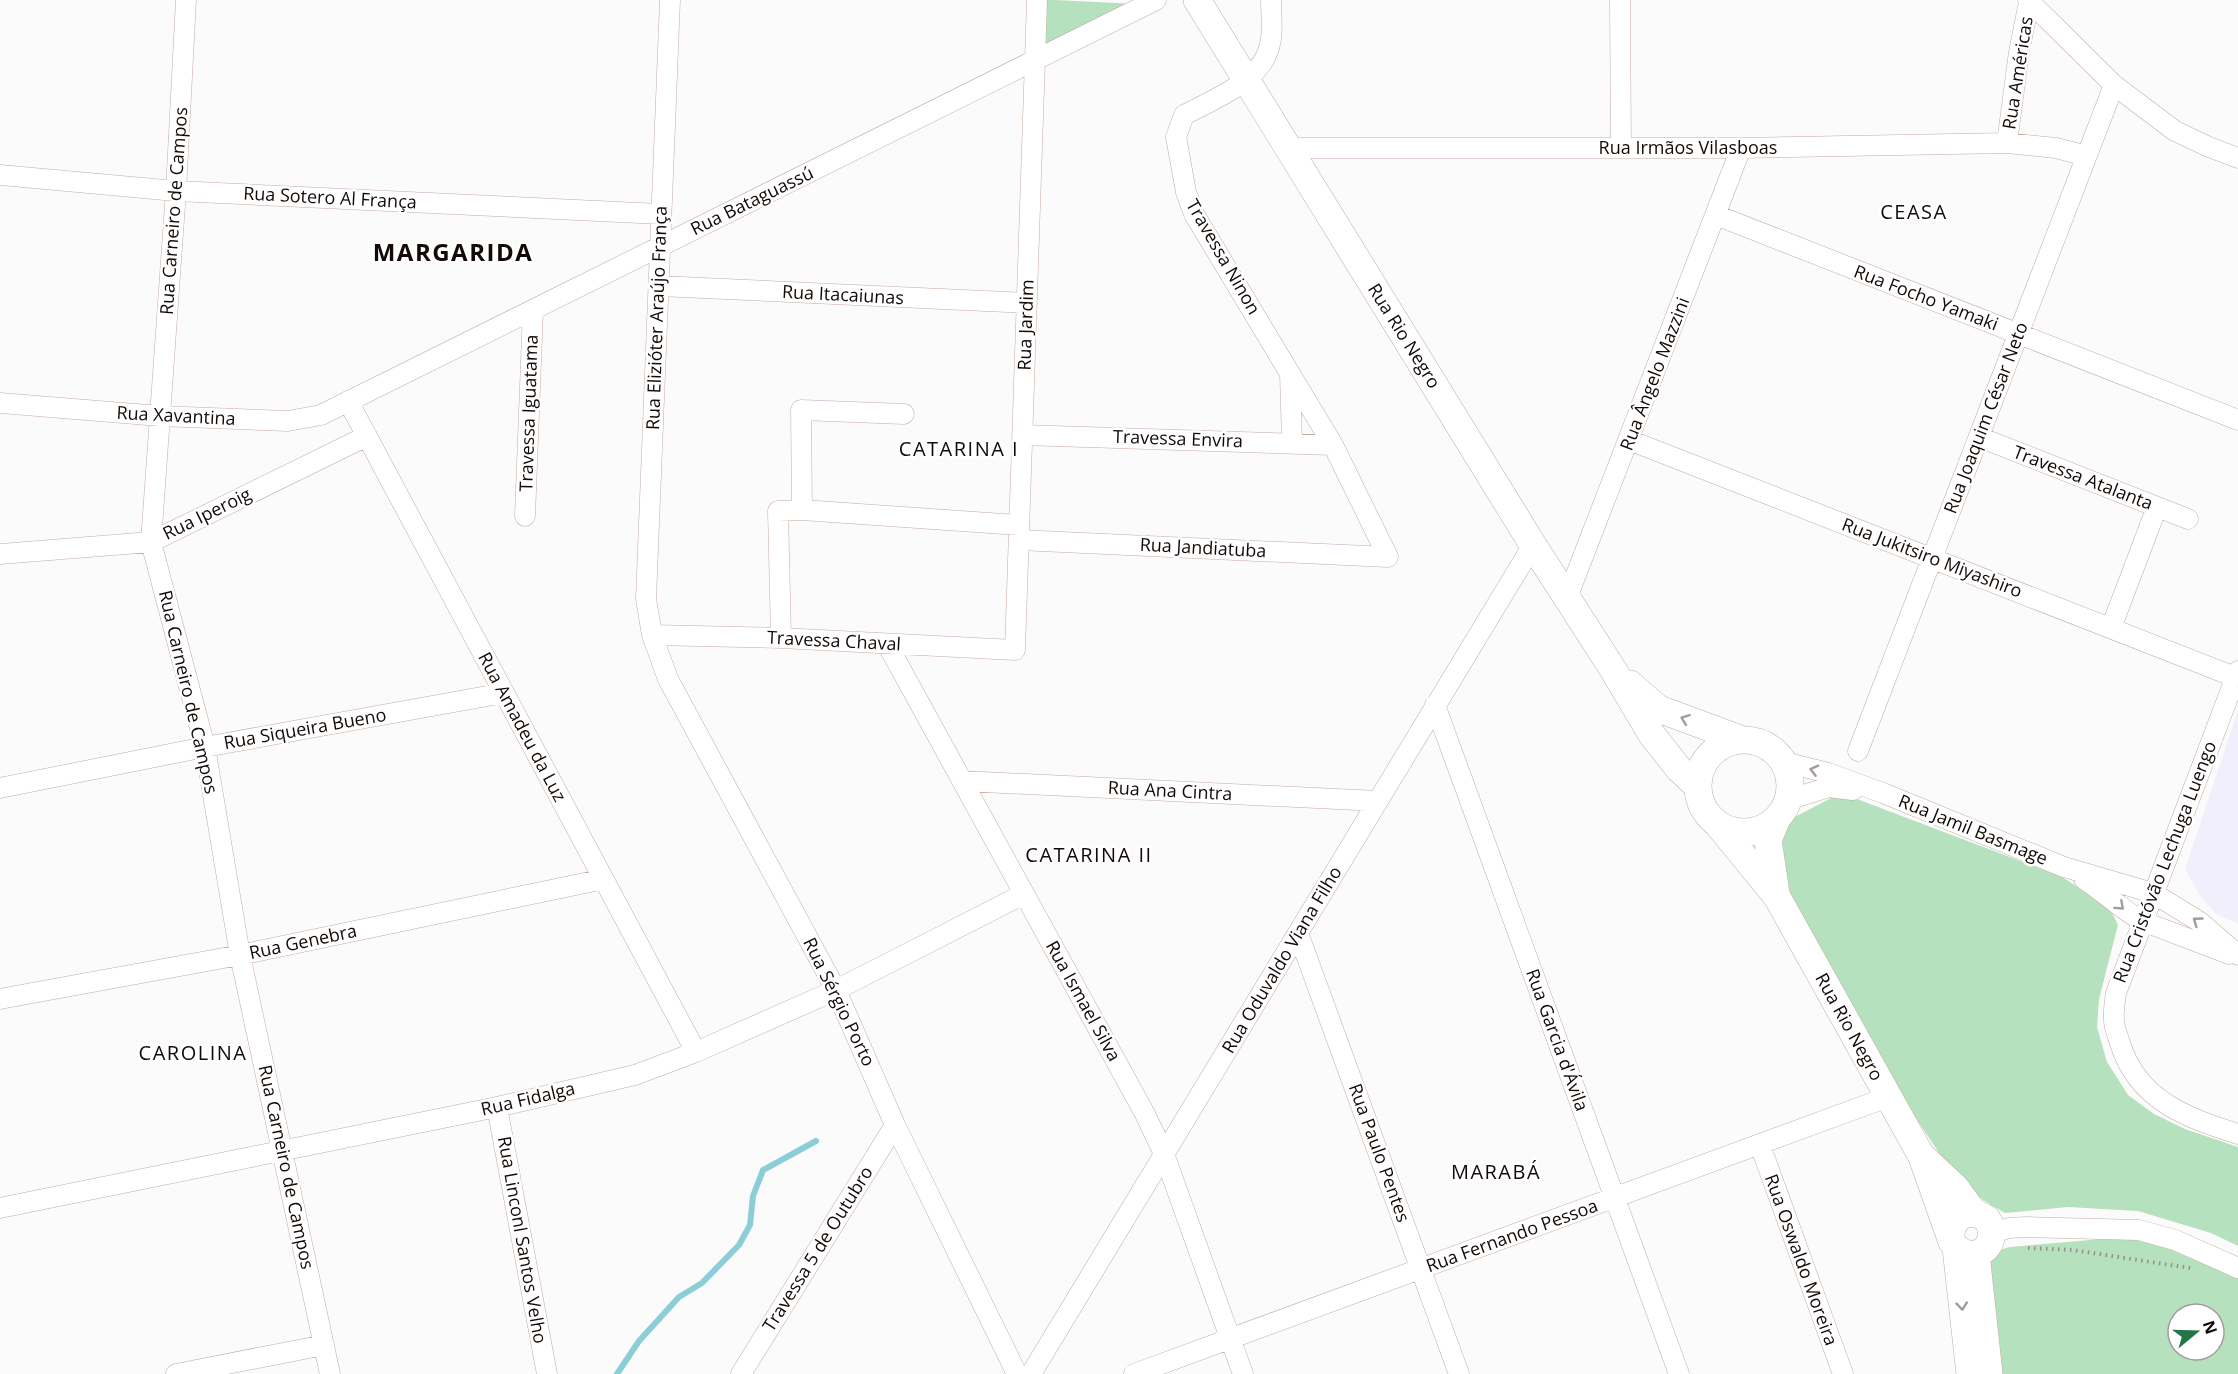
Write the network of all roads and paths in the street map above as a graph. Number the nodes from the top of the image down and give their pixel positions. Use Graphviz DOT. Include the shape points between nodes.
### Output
graph roads {
  1 [pos="186,0"];
  2 [pos="670,0"];
  3 [pos="1037,0"];
  4 [pos="1150,0"];
  5 [pos="1156,0"];
  6 [pos="1197,0"];
  7 [pos="1271,0"];
  8 [pos="1620,0"];
  9 [pos="2029,1"];
  10 [pos="1035,60"];
  11 [pos="1247,81"];
  12 [pos="2114,85"];
  13 [pos="2007,143"];
  14 [pos="1289,148"];
  15 [pos="1621,148"];
  16 [pos="1741,148"];
  17 [pos="2087,156"];
  18 [pos="2238,158"];
  19 [pos="0,175"];
  20 [pos="176,191"];
  21 [pos="661,214"];
  22 [pos="1716,215"];
  23 [pos="660,246"];
  24 [pos="659,286"];
  25 [pos="1027,303"];
  26 [pos="533,310"];
  27 [pos="2018,334"];
  28 [pos="1289,370"];
  29 [pos="348,401"];
  30 [pos="0,403"];
  31 [pos="904,414"];
  32 [pos="160,416"];
  33 [pos="2238,420"];
  34 [pos="1022,435"];
  35 [pos="367,436"];
  36 [pos="1979,437"];
  37 [pos="1629,440"];
  38 [pos="1292,442"];
  39 [pos="1333,445"];
  40 [pos="2157,507"];
  41 [pos="802,510"];
  42 [pos="525,516"];
  43 [pos="2188,519"];
  44 [pos="1019,532"];
  45 [pos="151,542"];
  46 [pos="1533,545"];
  47 [pos="0,554"];
  48 [pos="1388,557"];
  49 [pos="1932,558"];
  50 [pos="1567,598"];
  51 [pos="2111,628"];
  52 [pos="652,635"];
  53 [pos="781,638"];
  54 [pos="887,644"];
  55 [pos="1015,650"];
  56 [pos="1614,671"];
  57 [pos="2237,674"];
  58 [pos="504,693"];
  59 [pos="1435,705"];
  60 [pos="1740,739"];
  61 [pos="205,747"];
  62 [pos="1858,752"];
  63 [pos="1785,762"];
  64 [pos="962,781"];
  65 [pos="1697,786"];
  66 [pos="0,788"];
  67 [pos="1883,793"];
  68 [pos="1378,801"];
  69 [pos="1782,813"];
  70 [pos="1719,826"];
  71 [pos="2064,867"];
  72 [pos="604,879"];
  73 [pos="2153,893"];
  74 [pos="1024,894"];
  75 [pos="1777,897"];
  76 [pos="2142,921"];
  77 [pos="1298,933"];
  78 [pos="240,955"];
  79 [pos="2238,956"];
  80 [pos="836,990"];
  81 [pos="0,999"];
  82 [pos="696,1052"];
  83 [pos="1888,1097"];
  84 [pos="497,1107"];
  85 [pos="895,1125"];
  86 [pos="2238,1134"];
  87 [pos="1760,1145"];
  88 [pos="282,1151"];
  89 [pos="1164,1154"];
  90 [pos="1922,1157"];
  91 [pos="1615,1198"];
  92 [pos="0,1208"];
  93 [pos="1974,1213"];
  94 [pos="1992,1233"];
  95 [pos="1961,1246"];
  96 [pos="2020,1248"];
  97 [pos="2238,1268"];
  98 [pos="1421,1269"];
  99 [pos="2198,1269"];
  100 [pos="1231,1339"];
  101 [pos="324,1345"];
  102 [pos="176,1374"];
  103 [pos="330,1374"];
  104 [pos="547,1374"];
  105 [pos="741,1374"];
  106 [pos="1017,1374"];
  107 [pos="1030,1374"];
  108 [pos="1134,1374"];
  109 [pos="1243,1374"];
  110 [pos="1459,1374"];
  111 [pos="1679,1374"];
  112 [pos="1843,1374"];
  113 [pos="1970,1374"];
  114 [pos="1989,1374"];
  1 -- 20 [label="street, Rua Carneiro de Campos"];
  2 -- 21 [label="street, Rua Elizióter Araújo França"];
  3 -- 10 [label="street, Rua Jardim"];
  4 -- 5 [label="street"];
  5 -- 10 [label="street, Rua Bataguassú"];
  6 -- 11 [label="main road, Rua Rio Negro"];
  7 -- 11 [label="street" via="1268,53"];
  8 -- 15 [label="street"];
  9 -- 12 [label="street"];
  9 -- 13 [label="street, Rua Américas"];
  10 -- 23 [label="street, Rua Bataguassú"];
  10 -- 25 [label="street, Rua Jardim"];
  11 -- 14 [label="main road, Rua Rio Negro"];
  11 -- 28 [label="street, Travessa Ninon" via="1184,115 1176,137 1194,214"];
  12 -- 17 [label="street, Rua Joaquim César Neto"];
  12 -- 18 [label="street" via="2175,131"];
  13 -- 16 [label="street, Rua Irmãos Vilasboas"];
  13 -- 17 [label="street, Rua Irmãos Vilasboas"];
  14 -- 15 [label="street, Rua Irmãos Vilasboas"];
  14 -- 46 [label="main road, Rua Rio Negro"];
  15 -- 16 [label="street, Rua Irmãos Vilasboas"];
  16 -- 22 [label="street, Rua Ângelo Mazzini"];
  17 -- 27 [label="street, Rua Joaquim César Neto"];
  19 -- 20 [label="street, Rua Sotero Al França"];
  20 -- 21 [label="street, Rua Sotero Al França"];
  20 -- 32 [label="street, Rua Carneiro de Campos"];
  21 -- 23 [label="street, Rua Elizióter Araújo França"];
  22 -- 27 [label="street, Rua Focho Yamaki"];
  22 -- 37 [label="street, Rua Ângelo Mazzini"];
  23 -- 24 [label="street, Rua Elizióter Araújo França"];
  23 -- 26 [label="street, Rua Bataguassú"];
  24 -- 25 [label="street, Rua Itacaiunas"];
  24 -- 52 [label="street, Rua Elizióter Araújo França" via="646,599"];
  25 -- 34 [label="street, Rua Jardim"];
  26 -- 29 [label="street, Rua Bataguassú"];
  26 -- 42 [label="street, Travessa Iguatama"];
  27 -- 33 [label="street, Rua Focho Yamaki"];
  27 -- 36 [label="street, Rua Joaquim César Neto"];
  28 -- 38 [label="street, Travessa Ninon"];
  28 -- 39 [label="street, Travessa Ninon"];
  29 -- 32 [label="street, Rua Xavantina" via="321,415 288,422"];
  29 -- 35 [label="street, Rua Amadeu da Luz"];
  30 -- 32 [label="street, Rua Xavantina"];
  31 -- 41 [label="street" via="801,410"];
  32 -- 45 [label="street, Rua Carneiro de Campos"];
  34 -- 38 [label="street, Travessa Envira"];
  34 -- 44 [label="street, Rua Jardim"];
  35 -- 45 [label="street, Rua Iperoig"];
  35 -- 58 [label="street, Rua Amadeu da Luz"];
  36 -- 40 [label="street, Travessa Atalanta"];
  36 -- 49 [label="street, Rua Joaquim César Neto"];
  37 -- 49 [label="street, Rua Jukitsiro Miyashiro"];
  37 -- 50 [label="street, Rua Ângelo Mazzini"];
  38 -- 39 [label="street, Travessa Envira"];
  39 -- 48 [label="street, Travessa Ninon"];
  40 -- 43 [label="street, Travessa Atalanta"];
  40 -- 51 [label="street"];
  41 -- 44 [label="street, Rua Jandiatuba"];
  41 -- 53 [label="street, Rua Jandiatuba" via="778,511"];
  44 -- 48 [label="street, Rua Jandiatuba"];
  44 -- 55 [label="street, Rua Jardim"];
  45 -- 47 [label="street, Rua Iperoig"];
  45 -- 61 [label="street, Rua Carneiro de Campos"];
  46 -- 50 [label="main road, Rua Rio Negro"];
  46 -- 59 [label="street, Rua Oduvaldo Viana Filho"];
  49 -- 51 [label="street, Rua Jukitsiro Miyashiro"];
  49 -- 62 [label="street, Rua Joaquim César Neto"];
  50 -- 56 [label="main road, Rua Rio Negro"];
  51 -- 57 [label="street, Rua Jukitsiro Miyashiro"];
  52 -- 53 [label="street, Travessa Chaval"];
  52 -- 80 [label="street, Rua Sérgio Porto" via="668,679"];
  53 -- 54 [label="street, Travessa Chaval"];
  54 -- 55 [label="street, Travessa Chaval"];
  54 -- 64 [label="street, Rua Ismael Silva"];
  60 -- 56 [label="main road, Rua Rio Negro, one-way" via="1659,709"];
  56 -- 65 [label="main road, Rua Rio Negro" via="1652,735"];
  57 -- 73 [label="street, Rua Cristóvão Lechuga Luengo"];
  58 -- 61 [label="street, Rua Siqueira Bueno"];
  58 -- 72 [label="street, Rua Amadeu da Luz"];
  59 -- 68 [label="street, Rua Oduvaldo Viana Filho"];
  59 -- 91 [label="street, Rua Garcia d'Ávila"];
  60 -- 63 [label="main road" via="1766,744"];
  60 -- 65 [label="main road" via="1718,747 1703,764"];
  61 -- 66 [label="street, Rua Siqueira Bueno"];
  61 -- 78 [label="street, Rua Carneiro de Campos"];
  67 -- 63 [label="street, Rua Jamil Basmage, one-way"];
  63 -- 69 [label="main road" via="1791,783"];
  64 -- 68 [label="street, Rua Ana Cintra"];
  64 -- 74 [label="street, Rua Ismael Silva"];
  65 -- 70 [label="main road" via="1703,808"];
  67 -- 69 [label="street, Rua Jamil Basmage" via="1829,787 1794,798"];
  67 -- 71 [label="street, Rua Jamil Basmage"];
  68 -- 77 [label="street, Rua Oduvaldo Viana Filho"];
  69 -- 70 [label="main road" via="1748,833"];
  69 -- 75 [label="main road, Rua Rio Negro" via="1768,840"];
  70 -- 75 [label="main road, Rua Rio Negro"];
  71 -- 73 [label="street, Rua Jamil Basmage"];
  71 -- 76 [label="street, Rua Jamil Basmage, one-way"];
  72 -- 78 [label="street, Rua Genebra"];
  72 -- 82 [label="street, Rua Amadeu da Luz"];
  73 -- 76 [label="street, Rua Cristóvão Lechuga Luengo"];
  79 -- 73 [label="street, Rua Jamil Basmage, one-way" via="2200,922"];
  74 -- 80 [label="street, Rua Fidalga"];
  74 -- 89 [label="street, Rua Ismael Silva"];
  75 -- 83 [label="main road, Rua Rio Negro"];
  76 -- 79 [label="street, Rua Jamil Basmage"];
  76 -- 86 [label="street, Rua Cristóvão Lechuga Luengo" via="2116,993 2114,1020 2124,1055 2145,1089 2171,1108"];
  77 -- 89 [label="street, Rua Oduvaldo Viana Filho"];
  77 -- 98 [label="street, Rua Paulo Pentes"];
  78 -- 81 [label="street, Rua Genebra"];
  78 -- 88 [label="street, Rua Carneiro de Campos"];
  80 -- 82 [label="street, Rua Fidalga"];
  80 -- 85 [label="street, Rua Sérgio Porto"];
  82 -- 84 [label="street, Rua Fidalga" via="635,1075"];
  83 -- 87 [label="street, Rua Fernando Pessoa"];
  83 -- 90 [label="main road, Rua Rio Negro"];
  84 -- 88 [label="street, Rua Fidalga"];
  84 -- 104 [label="street, Rua Linconl Santos Velho"];
  85 -- 105 [label="street, Travessa 5 de Outubro"];
  85 -- 106 [label="street, Rua Sérgio Porto"];
  87 -- 91 [label="street, Rua Fernando Pessoa"];
  87 -- 112 [label="street, Rua Oswaldo Moreira"];
  88 -- 92 [label="street, Rua Fidalga"];
  88 -- 101 [label="street, Rua Carneiro de Campos"];
  89 -- 100 [label="street, Rua Ismael Silva"];
  89 -- 107 [label="street, Rua Oduvaldo Viana Filho"];
  90 -- 93 [label="main road, Rua Rio Negro" via="1955,1187"];
  90 -- 95 [label="main road, Rua Rio Negro"];
  91 -- 98 [label="street, Rua Fernando Pessoa"];
  91 -- 111 [label="street, Rua Garcia d'Ávila"];
  93 -- 94 [label="main road" via="1987,1220"];
  93 -- 95 [label="main road" via="1955,1221"];
  94 -- 95 [label="main road" via="1988,1246"];
  94 -- 97 [label="street" via="2026,1227 2139,1230 2175,1240"];
  95 -- 113 [label="main road, Rua Rio Negro, one-way"];
  95 -- 114 [label="main road, Rua Rio Negro"];
  96 -- 99 [label="path" via="2073,1250"];
  98 -- 100 [label="street, Rua Fernando Pessoa"];
  98 -- 110 [label="street, Rua Paulo Pentes"];
  100 -- 108 [label="street, Rua Fernando Pessoa"];
  100 -- 109 [label="street, Rua Ismael Silva"];
  101 -- 102 [label="street"];
  101 -- 103 [label="street, Rua Carneiro de Campos"];
}
